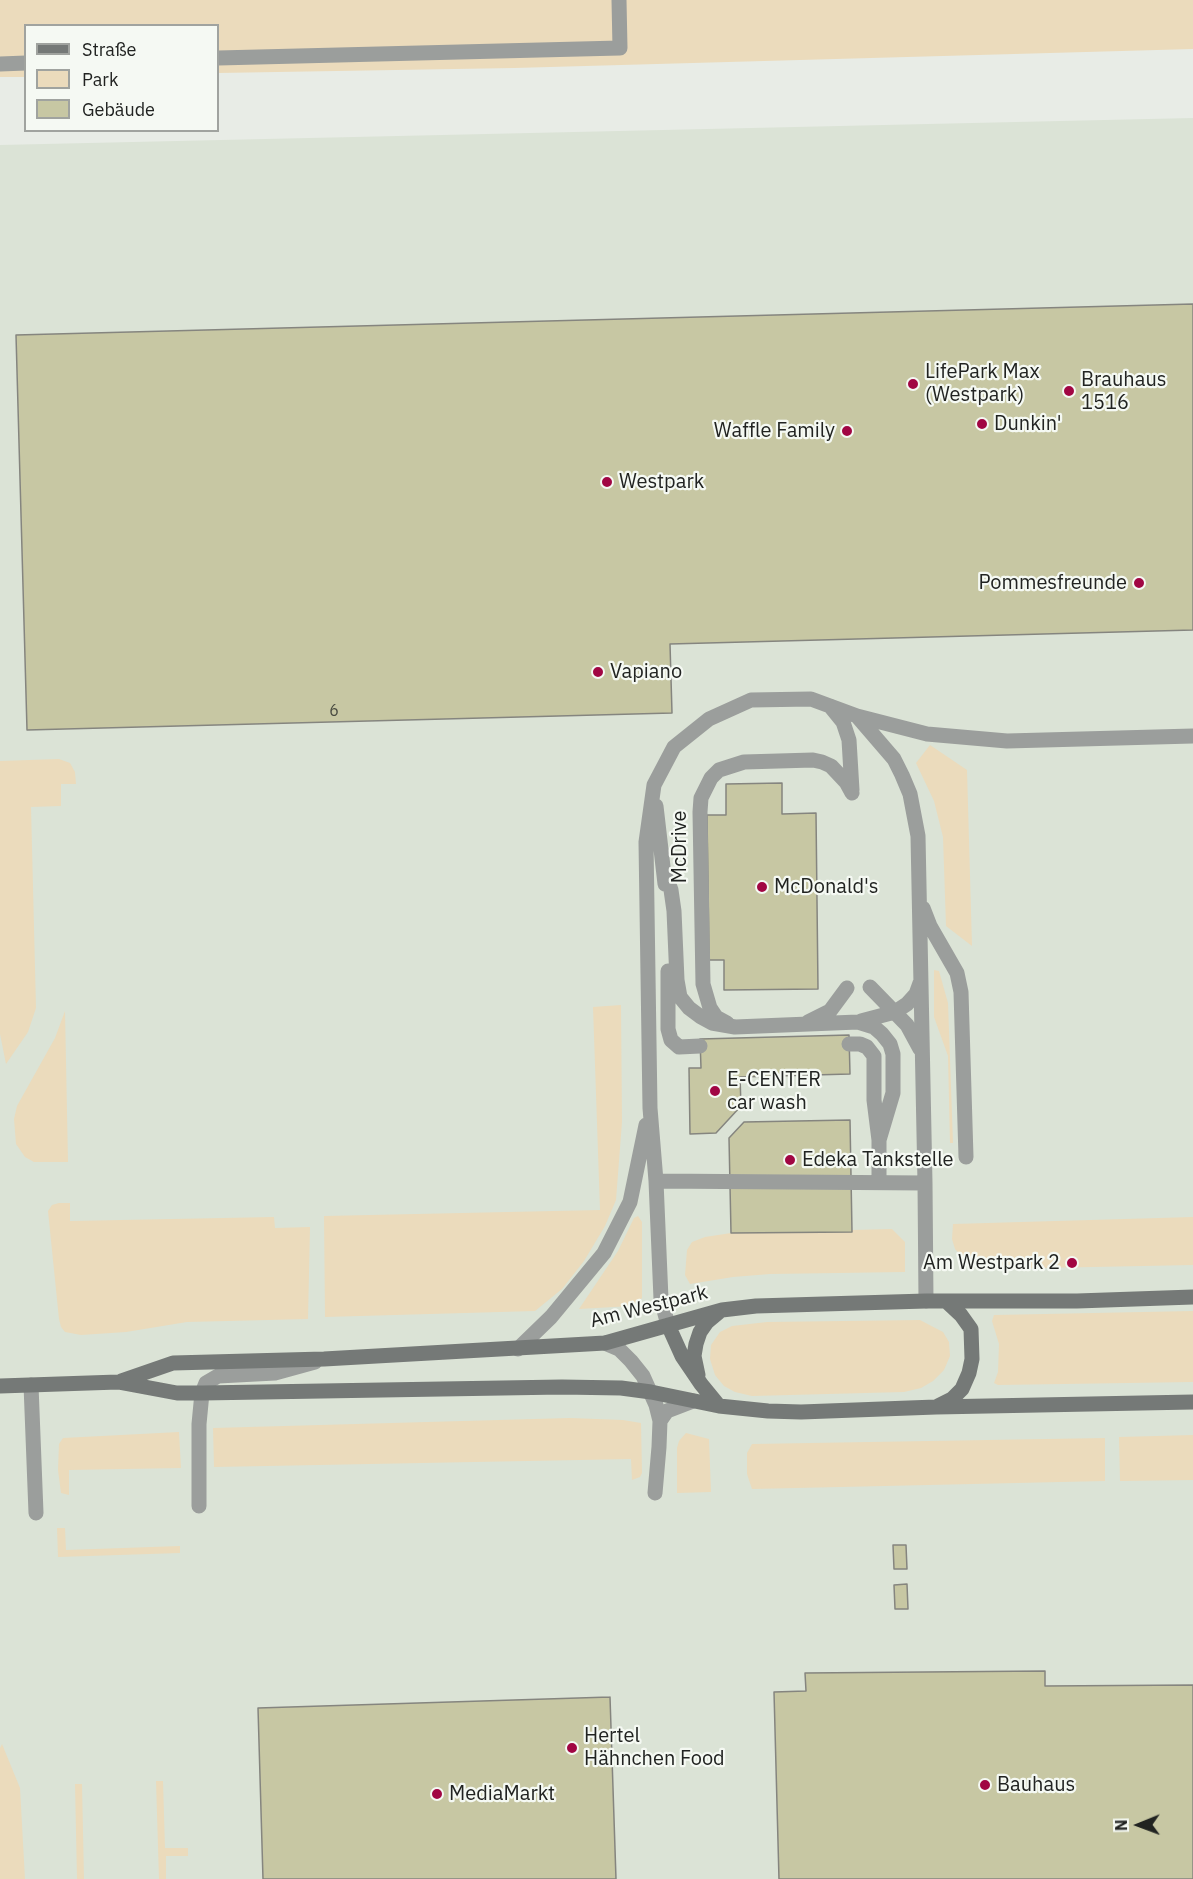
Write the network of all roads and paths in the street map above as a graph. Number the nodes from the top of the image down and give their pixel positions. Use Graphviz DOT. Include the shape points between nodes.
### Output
graph roads {
  1 [pos="619,0"];
  2 [pos="219,58"];
  3 [pos="24,63"];
  4 [pos="0,64"];
  5 [pos="829,705"];
  6 [pos="857,716"];
  7 [pos="1193,736"];
  8 [pos="654,785"];
  9 [pos="665,874"];
  10 [pos="919,890"];
  11 [pos="921,979"];
  12 [pos="870,987"];
  13 [pos="847,988"];
  14 [pos="895,1012"];
  15 [pos="858,1022"];
  16 [pos="799,1026"];
  17 [pos="735,1027"];
  18 [pos="849,1044"];
  19 [pos="700,1046"];
  20 [pos="922,1058"];
  21 [pos="650,1108"];
  22 [pos="879,1140"];
  23 [pos="966,1157"];
  24 [pos="656,1181"];
  25 [pos="879,1182"];
  26 [pos="925,1182"];
  27 [pos="1193,1297"];
  28 [pos="926,1301"];
  29 [pos="946,1301"];
  30 [pos="722,1310"];
  31 [pos="668,1325"];
  32 [pos="605,1343"];
  33 [pos="518,1349"];
  34 [pos="324,1359"];
  35 [pos="118,1382"];
  36 [pos="701,1384"];
  37 [pos="32,1385"];
  38 [pos="0,1386"];
  39 [pos="651,1392"];
  40 [pos="202,1393"];
  41 [pos="693,1401"];
  42 [pos="1193,1402"];
  43 [pos="719,1406"];
  44 [pos="936,1407"];
  45 [pos="660,1421"];
  46 [pos="655,1493"];
  47 [pos="199,1506"];
  48 [pos="36,1513"];
  1 -- 2 [label="lane" via="620,48"];
  3 -- 4 [label="lane"];
  5 -- 6 [label="lane"];
  5 -- 8 [label="lane" via="811,699 751,700 709,719 674,747"];
  5 -- 17 [label="lane, McDrive" via="843,722 849,740 852,793 839,774 822,762 790,760 744,762 726,767 711,778 701,798 703,984 710,1008"];
  6 -- 7 [label="lane" via="927,734 1007,741"];
  6 -- 10 [label="lane" via="894,759 910,794 918,836"];
  8 -- 9 [label="lane"];
  8 -- 21 [label="lane" via="646,842"];
  9 -- 17 [label="lane" via="674,911 680,997 712,1023"];
  9 -- 19 [label="lane" via="670,1040 680,1047"];
  10 -- 11 [label="lane"];
  10 -- 23 [label="lane" via="930,926 957,973"];
  11 -- 14 [label="lane" via="916,994"];
  11 -- 20 [label="lane"];
  12 -- 14 [label="lane"];
  13 -- 16 [label="lane" via="830,1011"];
  14 -- 15 [label="lane"];
  14 -- 20 [label="lane" via="918,1042"];
  15 -- 16 [label="lane"];
  15 -- 22 [label="lane" via="874,1027 890,1044 893,1054 893,1093"];
  16 -- 17 [label="lane"];
  18 -- 22 [label="lane" via="867,1047 874,1056"];
  20 -- 26 [label="lane"];
  21 -- 24 [label="lane"];
  21 -- 33 [label="lane" via="630,1202 604,1253 551,1317"];
  22 -- 25 [label="lane"];
  24 -- 25 [label="lane"];
  24 -- 31 [label="lane" via="661,1299"];
  25 -- 26 [label="lane"];
  26 -- 28 [label="lane"];
  27 -- 29 [label="main road, Am Westpark"];
  28 -- 29 [label="main road, Am Westpark"];
  28 -- 30 [label="main road, Am Westpark"];
  29 -- 44 [label="main road" via="971,1329 972,1359 962,1389"];
  30 -- 31 [label="main road, Am Westpark"];
  30 -- 36 [label="main road" via="707,1322 696,1344 694,1356"];
  31 -- 32 [label="main road, Am Westpark"];
  31 -- 36 [label="main road" via="674,1342"];
  32 -- 33 [label="main road, Am Westpark"];
  32 -- 39 [label="lane" via="632,1360"];
  33 -- 34 [label="main road, Am Westpark"];
  34 -- 35 [label="main road, Am Westpark" via="173,1363"];
  34 -- 40 [label="lane" via="275,1373 218,1376 206,1383"];
  35 -- 37 [label="main road, Am Westpark"];
  35 -- 40 [label="main road, Am Westpark" via="177,1393"];
  36 -- 43 [label="main road"];
  37 -- 38 [label="main road, Am Westpark"];
  37 -- 48 [label="lane"];
  39 -- 40 [label="main road, Am Westpark" via="562,1387"];
  39 -- 41 [label="main road, Am Westpark"];
  39 -- 45 [label="lane"];
  40 -- 47 [label="lane"];
  41 -- 43 [label="main road, Am Westpark"];
  41 -- 45 [label="lane" via="667,1411"];
  42 -- 44 [label="main road, Am Westpark"];
  43 -- 44 [label="main road, Am Westpark" via="801,1412"];
  45 -- 46 [label="lane"];
}
